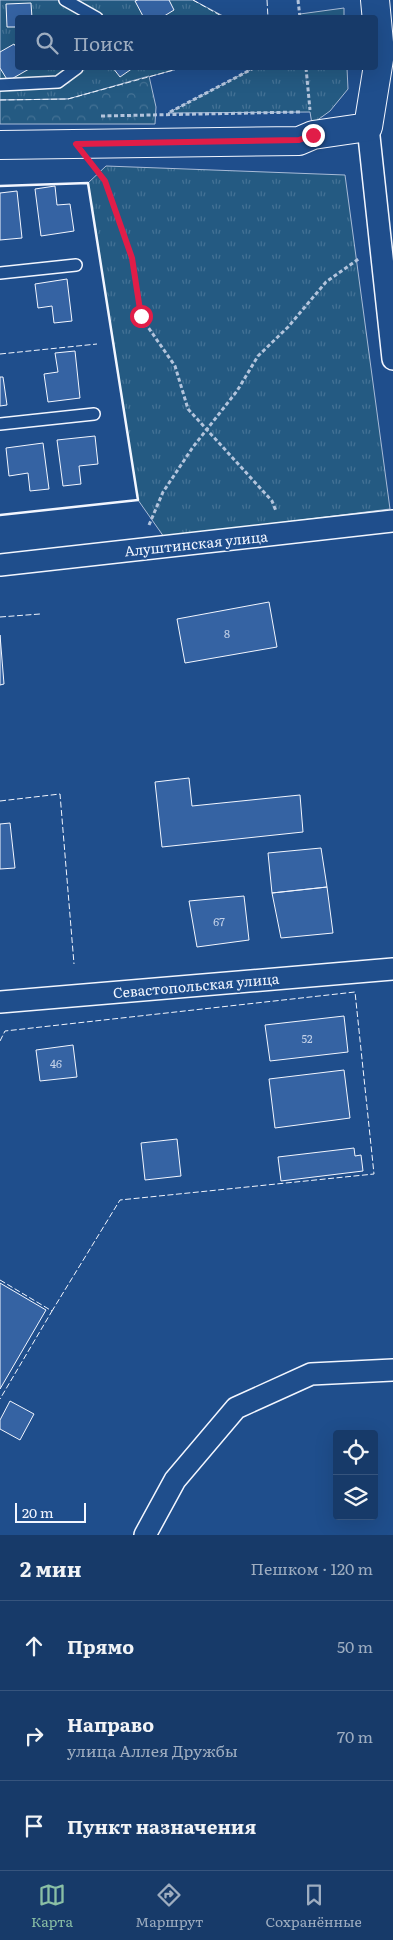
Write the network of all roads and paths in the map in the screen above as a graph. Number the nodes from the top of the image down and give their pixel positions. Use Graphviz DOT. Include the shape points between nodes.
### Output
graph roads {
  1 [pos="65,0"];
  2 [pos="298,0"];
  3 [pos="375,0"];
  4 [pos="92,15"];
  5 [pos="300,15"];
  6 [pos="376,15"];
  7 [pos="378,32"];
  8 [pos="74,70"];
  9 [pos="250,70"];
  10 [pos="306,70"];
  11 [pos="0,85"];
  12 [pos="168,113"];
  13 [pos="99,116"];
  14 [pos="312,124"];
  15 [pos="368,127"];
  16 [pos="0,144"];
  17 [pos="76,144"];
  18 [pos="381,244"];
  19 [pos="76,265"];
  20 [pos="0,273"];
  21 [pos="393,359"];
  22 [pos="94,414"];
  23 [pos="0,424"];
  24 [pos="206,430"];
  25 [pos="393,521"];
  26 [pos="285,533"];
  27 [pos="139,549"];
  28 [pos="0,565"];
  29 [pos="393,968"];
  30 [pos="0,1002"];
  31 [pos="393,1370"];
  32 [pos="145,1535"];
  1 -- 4 [label="lane"];
  2 -- 5 [label="path"];
  3 -- 6 [label="main road"];
  7 -- 15 [label="main road" via="380,80"];
  8 -- 11 [label="lane" via="58,82"];
  9 -- 12 [label="path"];
  10 -- 14 [label="path"];
  12 -- 13 [label="path"];
  12 -- 14 [label="path"];
  14 -- 15 [label="main road"];
  14 -- 17 [label="main road" via="299,140"];
  15 -- 18 [label="street"];
  16 -- 17 [label="main road"];
  17 -- 24 [label="path" via="105,181 132,258 141,316 175,366 188,409"];
  18 -- 21 [label="street"];
  18 -- 24 [label="path" via="326,282 258,356 237,391"];
  19 -- 20 [label="lane"];
  22 -- 23 [label="lane"];
  24 -- 26 [label="path" via="272,500"];
  24 -- 27 [label="path" via="163,492"];
  25 -- 26 [label="street, Алуштинская улица"];
  26 -- 27 [label="street, Алуштинская улица"];
  27 -- 28 [label="street, Алуштинская улица"];
  29 -- 30 [label="street, Севастопольская улица"];
  31 -- 32 [label="street" via="311,1374 236,1408 175,1480"];
}
